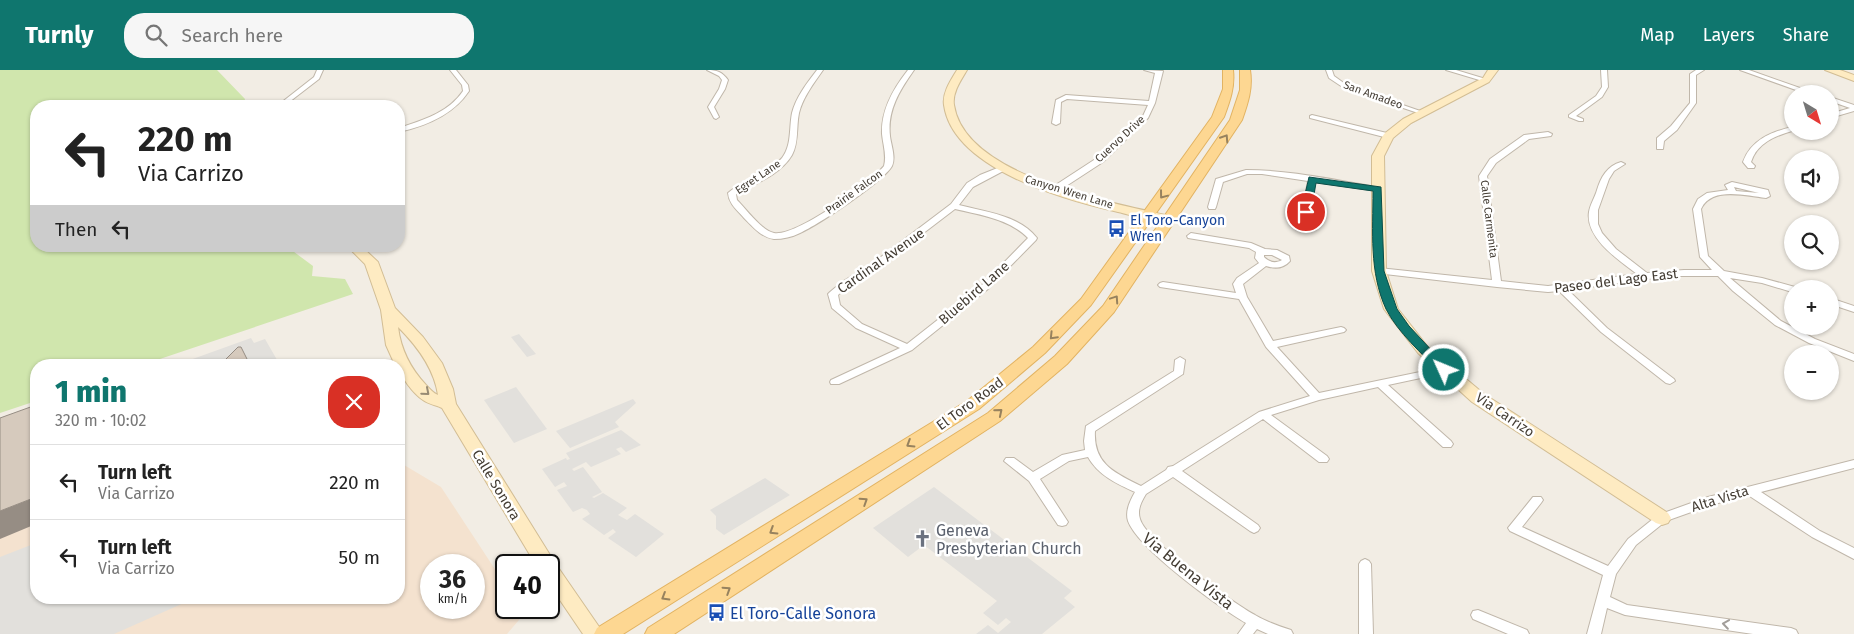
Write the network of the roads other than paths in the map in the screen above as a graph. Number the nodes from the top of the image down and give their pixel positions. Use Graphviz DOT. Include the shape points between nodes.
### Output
graph roads {
  1 [pos="320,70"];
  2 [pos="453,70"];
  3 [pos="710,70"];
  4 [pos="820,70"];
  5 [pos="911,70"];
  6 [pos="962,70"];
  7 [pos="1147,70"];
  8 [pos="1160,70"];
  9 [pos="1228,70"];
  10 [pos="1246,70"];
  11 [pos="1329,70"];
  12 [pos="1449,70"];
  13 [pos="1604,70"];
  14 [pos="1701,70"];
  15 [pos="1744,70"];
  16 [pos="1830,70"];
  17 [pos="1490,75"];
  18 [pos="1854,78"];
  19 [pos="1788,85"];
  20 [pos="288,100"];
  21 [pos="1839,102"];
  22 [pos="1152,104"];
  23 [pos="1854,108"];
  24 [pos="1423,113"];
  25 [pos="1839,113"];
  26 [pos="716,117"];
  27 [pos="1312,117"];
  28 [pos="1580,120"];
  29 [pos="1056,123"];
  30 [pos="405,128"];
  31 [pos="1784,132"];
  32 [pos="1548,134"];
  33 [pos="1388,136"];
  34 [pos="1660,146"];
  35 [pos="1621,164"];
  36 [pos="1752,166"];
  37 [pos="1004,169"];
  38 [pos="1312,179"];
  39 [pos="1377,189"];
  40 [pos="1054,190"];
  41 [pos="1733,193"];
  42 [pos="954,206"];
  43 [pos="1212,207"];
  44 [pos="1306,212"];
  45 [pos="1148,215"];
  46 [pos="1170,220"];
  47 [pos="1191,236"];
  48 [pos="782,237"];
  49 [pos="360,252"];
  50 [pos="1264,252"];
  51 [pos="1265,263"];
  52 [pos="1379,271"];
  53 [pos="1720,274"];
  54 [pos="1647,277"];
  55 [pos="1497,284"];
  56 [pos="1163,285"];
  57 [pos="1784,287"];
  58 [pos="1561,288"];
  59 [pos="1242,297"];
  60 [pos="1839,304"];
  61 [pos="388,310"];
  62 [pos="1854,310"];
  63 [pos="1341,330"];
  64 [pos="420,341"];
  65 [pos="1270,345"];
  66 [pos="908,348"];
  67 [pos="397,355"];
  68 [pos="1854,358"];
  69 [pos="400,359"];
  70 [pos="1180,360"];
  71 [pos="405,368"];
  72 [pos="1444,370"];
  73 [pos="1670,381"];
  74 [pos="835,382"];
  75 [pos="1380,384"];
  76 [pos="1317,397"];
  77 [pos="448,404"];
  78 [pos="1263,414"];
  79 [pos="1446,444"];
  80 [pos="1090,454"];
  81 [pos="1323,459"];
  82 [pos="1010,461"];
  83 [pos="1854,464"];
  84 [pos="1172,470"];
  85 [pos="1033,478"];
  86 [pos="1749,490"];
  87 [pos="1142,491"];
  88 [pos="1537,500"];
  89 [pos="1662,518"];
  90 [pos="1062,522"];
  91 [pos="1254,528"];
  92 [pos="539,554"];
  93 [pos="1854,554"];
  94 [pos="1365,564"];
  95 [pos="1610,573"];
  96 [pos="560,585"];
  97 [pos="1603,600"];
  98 [pos="1478,615"];
  99 [pos="1255,622"];
  100 [pos="594,634"];
  101 [pos="605,634"];
  102 [pos="656,634"];
  103 [pos="1245,634"];
  104 [pos="1280,634"];
  105 [pos="1366,634"];
  106 [pos="1522,634"];
  107 [pos="1594,634"];
  108 [pos="1791,634"];
  1 -- 20 [label="street" via="317,78"];
  2 -- 30 [label="street" via="466,91 456,104 440,115"];
  3 -- 26 [label="street" via="725,80 710,107"];
  4 -- 48 [label="street, Egret Lane" via="804,93 796,113 795,137 788,156 732,193 733,201 767,234"];
  5 -- 48 [label="street, Prairie Falcon" via="898,87 886,116 890,157 887,168 801,230"];
  6 -- 37 [label="street, Canyon Wren Lane" via="953,86 949,104 954,124 967,142"];
  7 -- 8 [label="street"];
  8 -- 22 [label="street, Cuervo Drive"];
  9 -- 45 [label="main road, El Toro Road, one-way" via="1230,81 1218,117"];
  46 -- 10 [label="main road, El Toro Road, one-way" via="1236,120 1245,99"];
  11 -- 24 [label="street, San Amadeo" via="1331,77 1346,87"];
  12 -- 17 [label="street"];
  13 -- 28 [label="street" via="1605,87 1599,97 1571,116"];
  14 -- 34 [label="street" via="1693,74 1693,103 1660,140"];
  15 -- 19 [label="street"];
  16 -- 18 [label="street"];
  17 -- 24 [label="street, Via Carrizo"];
  21 -- 23 [label="street"];
  22 -- 29 [label="street" via="1066,97 1058,101"];
  22 -- 40 [label="street, Cuervo Drive" via="1146,117 1100,160"];
  23 -- 25 [label="street"];
  24 -- 33 [label="street, Via Carrizo"];
  27 -- 33 [label="street"];
  31 -- 36 [label="street" via="1763,140 1748,158 1747,162"];
  32 -- 55 [label="street, Calle Carmenita" via="1526,137 1493,161 1483,176"];
  33 -- 39 [label="street, Via Carrizo" via="1378,156"];
  35 -- 54 [label="street" via="1610,170 1605,178 1592,216 1605,244"];
  37 -- 40 [label="street, Canyon Wren Lane"];
  37 -- 42 [label="street, Cardinal Avenue" via="970,185"];
  38 -- 39 [label="street"];
  38 -- 43 [label="street" via="1246,172 1219,181"];
  38 -- 44 [label="street"];
  39 -- 52 [label="street, Via Carrizo"];
  40 -- 45 [label="street, Canyon Wren Lane"];
  41 -- 53 [label="street" via="1710,195 1701,201 1697,209 1702,252"];
  42 -- 66 [label="street, Cardinal Avenue" via="876,266 833,294 835,306 859,326"];
  42 -- 66 [label="street, Bluebird Lane" via="1006,221 1027,230 1033,238 985,287"];
  45 -- 46 [label="street, Canyon Wren Lane"];
  45 -- 101 [label="main road, El Toro Road, one-way" via="1086,302 1039,350 973,405"];
  102 -- 46 [label="main road, El Toro Road, one-way" via="994,417 1061,360 1109,309"];
  47 -- 50 [label="street" via="1250,246"];
  49 -- 61 [label="street, Calle Sonora" via="371,262"];
  50 -- 51 [label="street" via="1259,258"];
  50 -- 51 [label="street" via="1274,252 1286,258 1280,265"];
  51 -- 59 [label="street" via="1240,280"];
  52 -- 55 [label="street, Paseo del Lago East"];
  52 -- 72 [label="street, Via Carrizo" via="1392,309 1404,328"];
  53 -- 54 [label="street, Paseo del Lago East" via="1689,272"];
  53 -- 57 [label="street, Paseo del Lago East"];
  53 -- 68 [label="street" via="1778,323"];
  54 -- 58 [label="street, Paseo del Lago East"];
  55 -- 58 [label="street, Paseo del Lago East"];
  56 -- 59 [label="street"];
  58 -- 73 [label="street" via="1604,330"];
  59 -- 65 [label="street"];
  60 -- 62 [label="street"];
  61 -- 64 [label="street, Calle Sonora"];
  61 -- 67 [label="street, Calle Sonora" via="389,329"];
  63 -- 65 [label="street"];
  64 -- 67 [label="street"];
  64 -- 77 [label="street, Calle Sonora" via="436,363"];
  65 -- 76 [label="street"];
  66 -- 74 [label="street, Bluebird Lane"];
  67 -- 69 [label="street, Calle Sonora, one-way"];
  70 -- 80 [label="street" via="1179,372 1090,429"];
  71 -- 77 [label="street, Calle Sonora, one-way" via="429,396"];
  72 -- 75 [label="street"];
  72 -- 89 [label="street, Via Carrizo" via="1478,398"];
  75 -- 76 [label="street"];
  75 -- 79 [label="street"];
  76 -- 78 [label="street"];
  77 -- 92 [label="street, Calle Sonora"];
  78 -- 81 [label="street"];
  78 -- 84 [label="street"];
  80 -- 85 [label="street" via="1066,458"];
  80 -- 87 [label="street" via="1106,471"];
  82 -- 85 [label="street"];
  83 -- 86 [label="street, Alta Vista"];
  84 -- 87 [label="street"];
  84 -- 91 [label="street"];
  85 -- 90 [label="street"];
  86 -- 89 [label="street, Alta Vista"];
  86 -- 93 [label="street" via="1816,534"];
  87 -- 99 [label="street, Via Buena Vista" via="1133,513 1141,534 1234,609"];
  88 -- 95 [label="street" via="1514,528"];
  89 -- 95 [label="street, Alta Vista" via="1632,542"];
  94 -- 105 [label="street"];
  95 -- 97 [label="street, Alta Vista"];
  96 -- 100 [label="street"];
  97 -- 107 [label="street, Alta Vista"];
  108 -- 97 [label="street, one-way" via="1625,610"];
  98 -- 106 [label="street"];
  99 -- 103 [label="street"];
  99 -- 104 [label="street, Via Buena Vista"];
}
